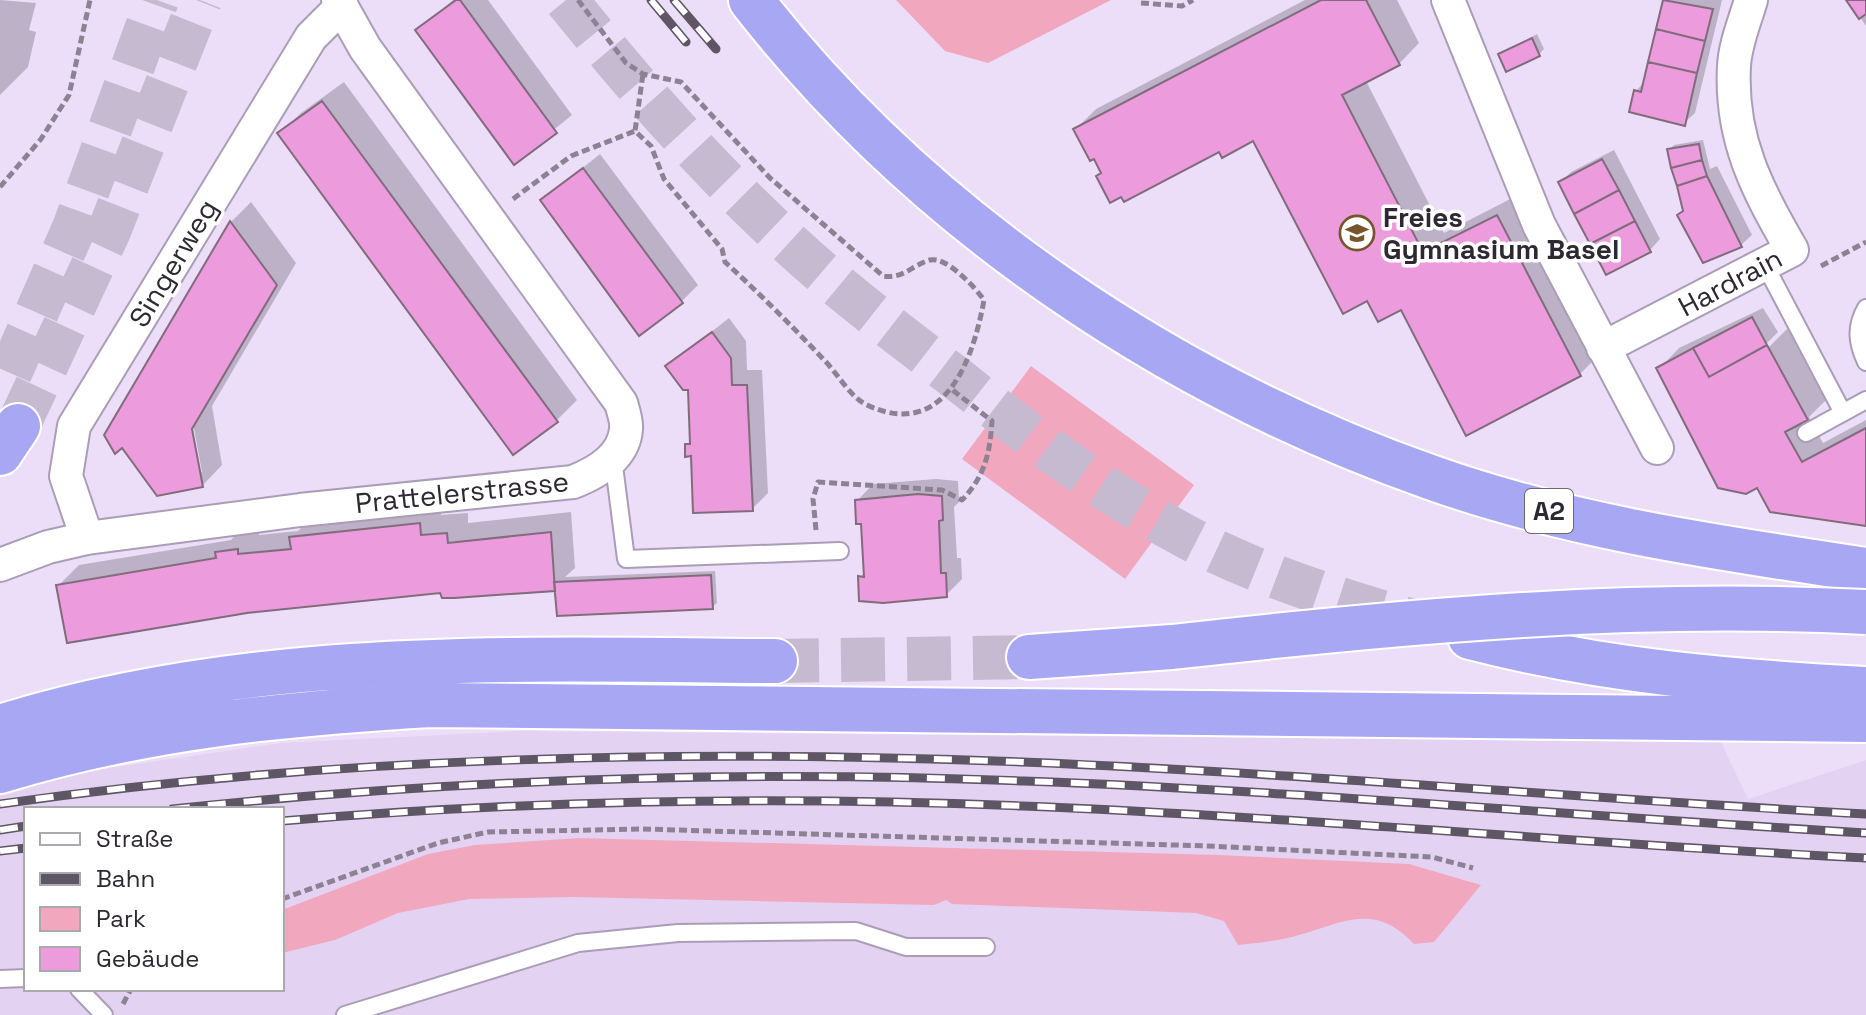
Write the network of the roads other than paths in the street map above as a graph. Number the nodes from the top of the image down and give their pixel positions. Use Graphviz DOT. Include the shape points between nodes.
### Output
graph roads {
  1 [pos="751,0"];
  2 [pos="1448,0"];
  3 [pos="1751,0"];
  4 [pos="340,3"];
  5 [pos="1765,265"];
  6 [pos="1866,308"];
  7 [pos="1603,348"];
  8 [pos="1866,362"];
  9 [pos="1866,400"];
  10 [pos="1843,413"];
  11 [pos="1806,433"];
  12 [pos="1657,448"];
  13 [pos="613,457"];
  14 [pos="87,538"];
  15 [pos="840,551"];
  16 [pos="0,565"];
  17 [pos="1866,570"];
  18 [pos="1866,612"];
  19 [pos="1470,637"];
  20 [pos="1029,657"];
  21 [pos="775,661"];
  22 [pos="1866,689"];
  23 [pos="1866,720"];
  24 [pos="0,727"];
  25 [pos="0,771"];
  26 [pos="986,947"];
  27 [pos="24,978"];
  28 [pos="0,979"];
  29 [pos="81,991"];
  30 [pos="104,1015"];
  31 [pos="345,1015"];
  1 -- 17 [label="highway, A2" via="878,139 956,209 1084,304 1158,352 1247,399 1385,460 1481,494 1603,526"];
  2 -- 7 [label="street" via="1539,225"];
  3 -- 5 [label="street, Hardrain" via="1734,64 1737,126 1754,185 1792,250"];
  4 -- 13 [label="street" via="365,48 621,403 627,430"];
  4 -- 14 [label="street, Singerweg" via="311,37 74,426 66,476"];
  5 -- 7 [label="street, Hardrain"];
  5 -- 10 [label="lane"];
  6 -- 8 [label="lane" via="1858,324"];
  7 -- 12 [label="street"];
  9 -- 10 [label="lane"];
  10 -- 11 [label="lane"];
  13 -- 14 [label="street, Prattelerstrasse" via="600,472 573,482"];
  13 -- 15 [label="lane" via="626,559"];
  14 -- 16 [label="street, Prattelerstrasse"];
  18 -- 20 [label="highway, bridge" via="1706,606 1515,613"];
  19 -- 22 [label="highway" via="1633,670"];
  21 -- 24 [label="highway" via="440,660 311,668 140,691"];
  23 -- 25 [label="highway" via="414,706 178,727"];
  26 -- 31 [label="lane" via="906,947 856,931 678,933 578,943"];
  27 -- 28 [label="lane"];
  29 -- 30 [label="lane"];
}
